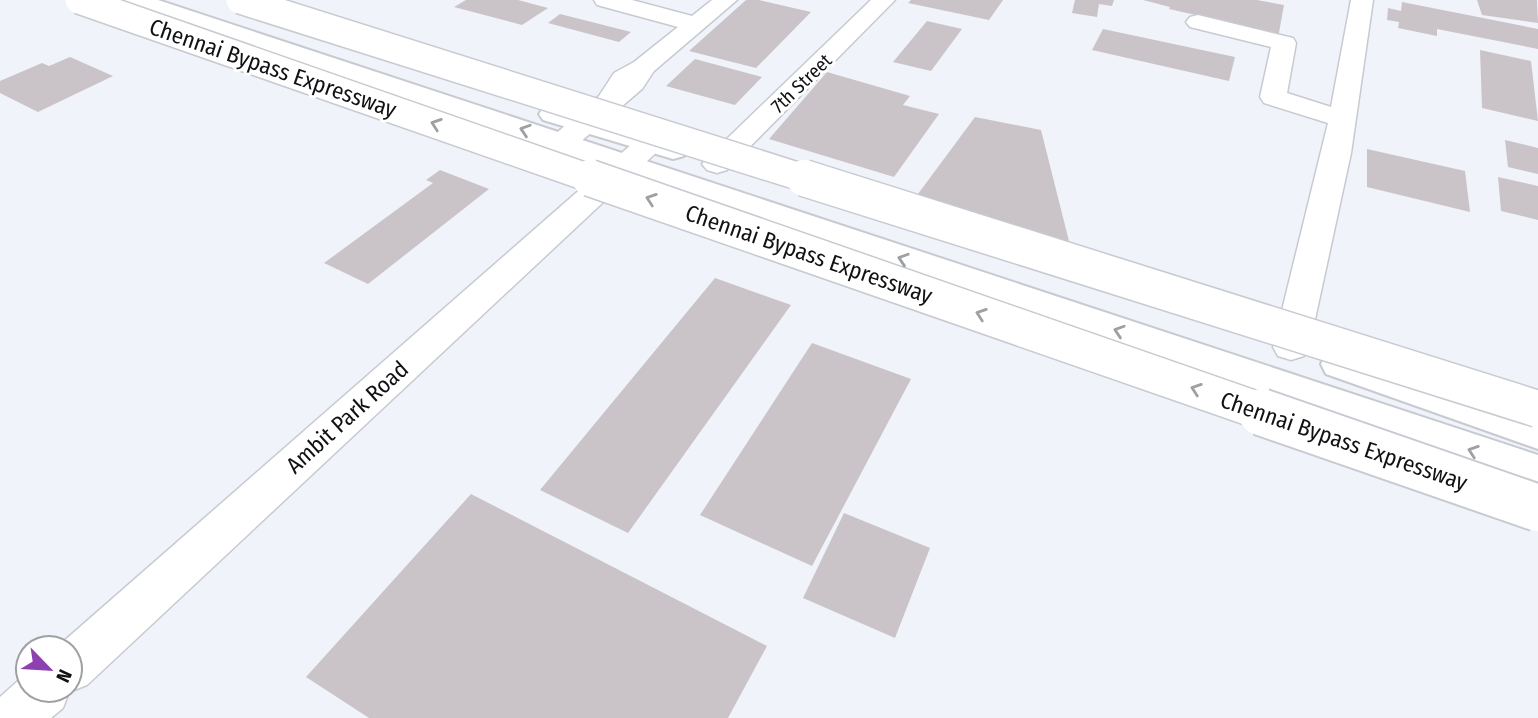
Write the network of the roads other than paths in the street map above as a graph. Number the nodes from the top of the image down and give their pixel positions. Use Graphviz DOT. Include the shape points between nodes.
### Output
graph roads {
  1 [pos="79,0"];
  2 [pos="134,0"];
  3 [pos="201,0"];
  4 [pos="240,0"];
  5 [pos="605,0"];
  6 [pos="726,0"];
  7 [pos="884,0"];
  8 [pos="1362,0"];
  9 [pos="1198,22"];
  10 [pos="696,24"];
  11 [pos="1342,120"];
  12 [pos="573,133"];
  13 [pos="650,143"];
  14 [pos="717,164"];
  15 [pos="624,166"];
  16 [pos="1291,348"];
  17 [pos="1538,409"];
  18 [pos="1538,432"];
  19 [pos="1538,473"];
  20 [pos="1538,508"];
  21 [pos="84,654"];
  22 [pos="30,704"];
  23 [pos="14,718"];
  20 -- 1 [label="main road, Chennai Bypass Expressway, one-way, bridge"];
  12 -- 2 [label="main road, one-way"];
  3 -- 12 [label="main road"];
  4 -- 17 [label="main road, bridge"];
  5 -- 10 [label="street"];
  6 -- 10 [label="street"];
  7 -- 14 [label="street, 7th Street"];
  8 -- 11 [label="street"];
  9 -- 11 [label="street" via="1284,43 1273,97"];
  10 -- 12 [label="street" via="643,67 628,89"];
  11 -- 16 [label="street"];
  12 -- 13 [label="main road"];
  12 -- 15 [label="main road"];
  13 -- 14 [label="main road"];
  13 -- 15 [label="street, Ambit Park Road"];
  14 -- 16 [label="main road"];
  19 -- 15 [label="main road, one-way"];
  15 -- 21 [label="street, Ambit Park Road"];
  16 -- 18 [label="main road"];
  22 -- 23 [label="street"];
}
